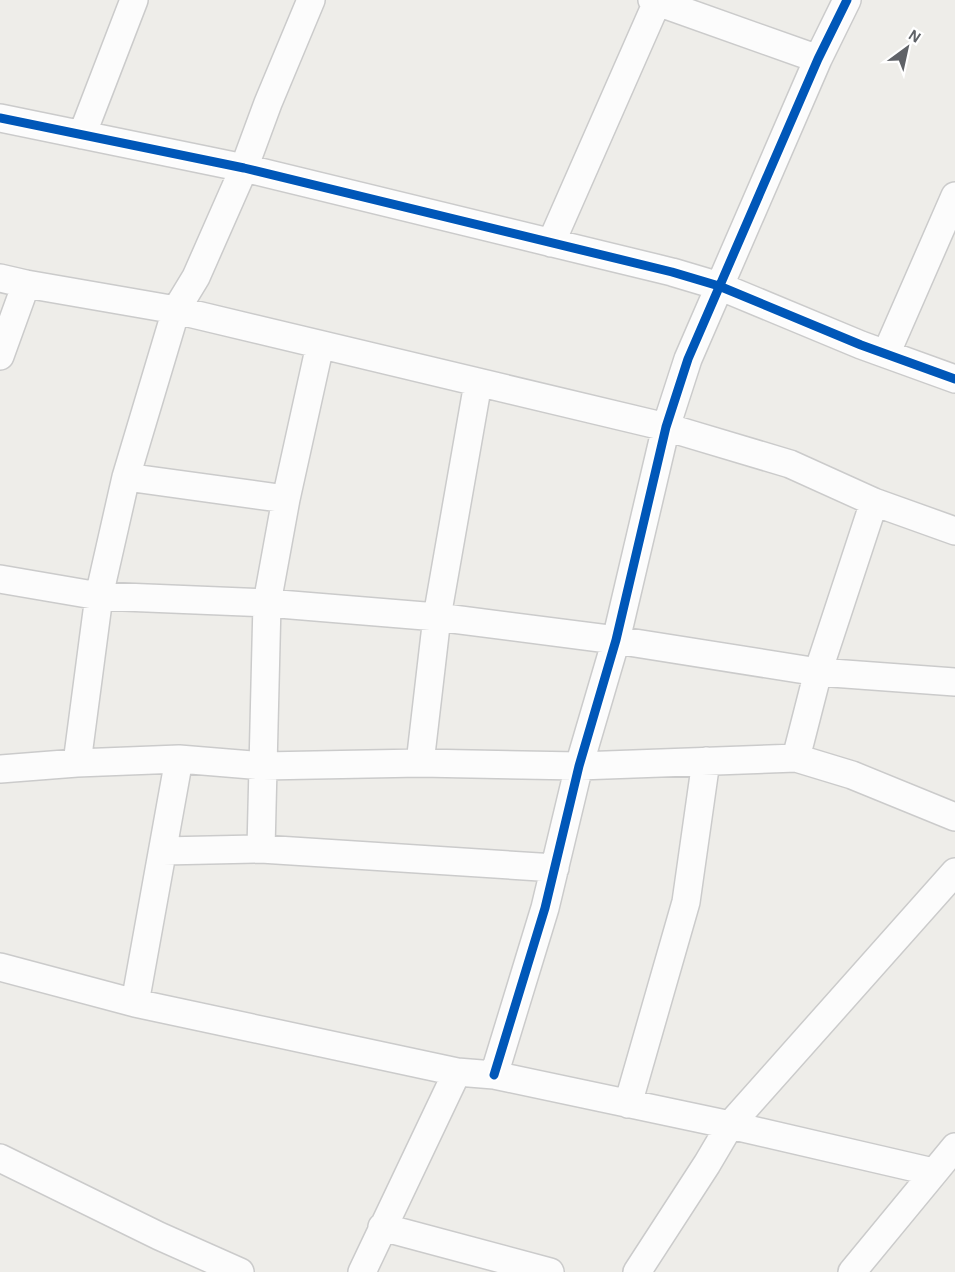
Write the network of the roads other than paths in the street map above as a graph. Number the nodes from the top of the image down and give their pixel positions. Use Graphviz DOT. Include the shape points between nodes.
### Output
graph roads {
  1 [pos="134,0"];
  2 [pos="311,0"];
  3 [pos="847,0"];
  4 [pos="654,1"];
  5 [pos="818,59"];
  6 [pos="0,118"];
  7 [pos="82,135"];
  8 [pos="244,168"];
  9 [pos="955,196"];
  10 [pos="552,243"];
  11 [pos="13,281"];
  12 [pos="719,286"];
  13 [pos="176,310"];
  14 [pos="320,345"];
  15 [pos="886,354"];
  16 [pos="0,356"];
  17 [pos="955,379"];
  18 [pos="478,383"];
  19 [pos="666,427"];
  20 [pos="126,477"];
  21 [pos="286,499"];
  22 [pos="874,502"];
  23 [pos="955,531"];
  24 [pos="0,579"];
  25 [pos="99,596"];
  26 [pos="267,603"];
  27 [pos="438,617"];
  28 [pos="616,640"];
  29 [pos="818,672"];
  30 [pos="955,682"];
  31 [pos="795,758"];
  32 [pos="179,759"];
  33 [pos="706,761"];
  34 [pos="77,763"];
  35 [pos="420,763"];
  36 [pos="263,766"];
  37 [pos="579,766"];
  38 [pos="0,769"];
  39 [pos="955,817"];
  40 [pos="261,849"];
  41 [pos="163,851"];
  42 [pos="555,868"];
  43 [pos="955,872"];
  44 [pos="0,967"];
  45 [pos="135,1003"];
  46 [pos="457,1072"];
  47 [pos="494,1075"];
  48 [pos="628,1104"];
  49 [pos="730,1125"];
  50 [pos="955,1147"];
  51 [pos="0,1158"];
  52 [pos="933,1172"];
  53 [pos="382,1227"];
  54 [pos="540,1271"];
  55 [pos="240,1272"];
  56 [pos="362,1272"];
  57 [pos="637,1272"];
  58 [pos="852,1272"];
  1 -- 7 [label="street"];
  2 -- 8 [label="street"];
  3 -- 5 [label="street"];
  4 -- 5 [label="street"];
  4 -- 10 [label="street"];
  5 -- 12 [label="street"];
  6 -- 7 [label="street"];
  7 -- 8 [label="street"];
  8 -- 10 [label="street"];
  8 -- 13 [label="street" via="196,277"];
  9 -- 15 [label="street"];
  10 -- 12 [label="street"];
  11 -- 13 [label="street"];
  11 -- 16 [label="street"];
  12 -- 15 [label="street"];
  12 -- 19 [label="street" via="688,359"];
  13 -- 14 [label="street"];
  13 -- 20 [label="street"];
  14 -- 18 [label="street"];
  14 -- 21 [label="street"];
  15 -- 17 [label="street"];
  18 -- 19 [label="street"];
  18 -- 27 [label="street"];
  19 -- 22 [label="street" via="790,464"];
  19 -- 28 [label="street"];
  20 -- 21 [label="street"];
  20 -- 25 [label="street"];
  21 -- 26 [label="street"];
  22 -- 23 [label="street"];
  22 -- 29 [label="street"];
  24 -- 25 [label="street"];
  25 -- 26 [label="street"];
  25 -- 34 [label="street"];
  26 -- 27 [label="street"];
  26 -- 36 [label="street"];
  27 -- 28 [label="street"];
  27 -- 35 [label="street"];
  28 -- 29 [label="street"];
  28 -- 37 [label="street"];
  29 -- 30 [label="street"];
  29 -- 31 [label="street"];
  31 -- 33 [label="street"];
  31 -- 39 [label="street" via="852,775"];
  32 -- 34 [label="street"];
  32 -- 36 [label="street"];
  32 -- 41 [label="street"];
  33 -- 37 [label="street"];
  33 -- 48 [label="street" via="686,902"];
  34 -- 38 [label="street"];
  35 -- 36 [label="street"];
  35 -- 37 [label="street"];
  36 -- 40 [label="street"];
  37 -- 42 [label="street"];
  40 -- 41 [label="street"];
  40 -- 42 [label="street"];
  41 -- 45 [label="street"];
  42 -- 47 [label="street"];
  43 -- 49 [label="street"];
  44 -- 45 [label="street"];
  45 -- 46 [label="street"];
  46 -- 47 [label="street"];
  46 -- 53 [label="street"];
  47 -- 48 [label="street"];
  48 -- 49 [label="street"];
  49 -- 52 [label="street"];
  49 -- 57 [label="street"];
  50 -- 52 [label="street"];
  51 -- 55 [label="street"];
  52 -- 58 [label="street"];
  53 -- 54 [label="street"];
  53 -- 56 [label="street"];
}
